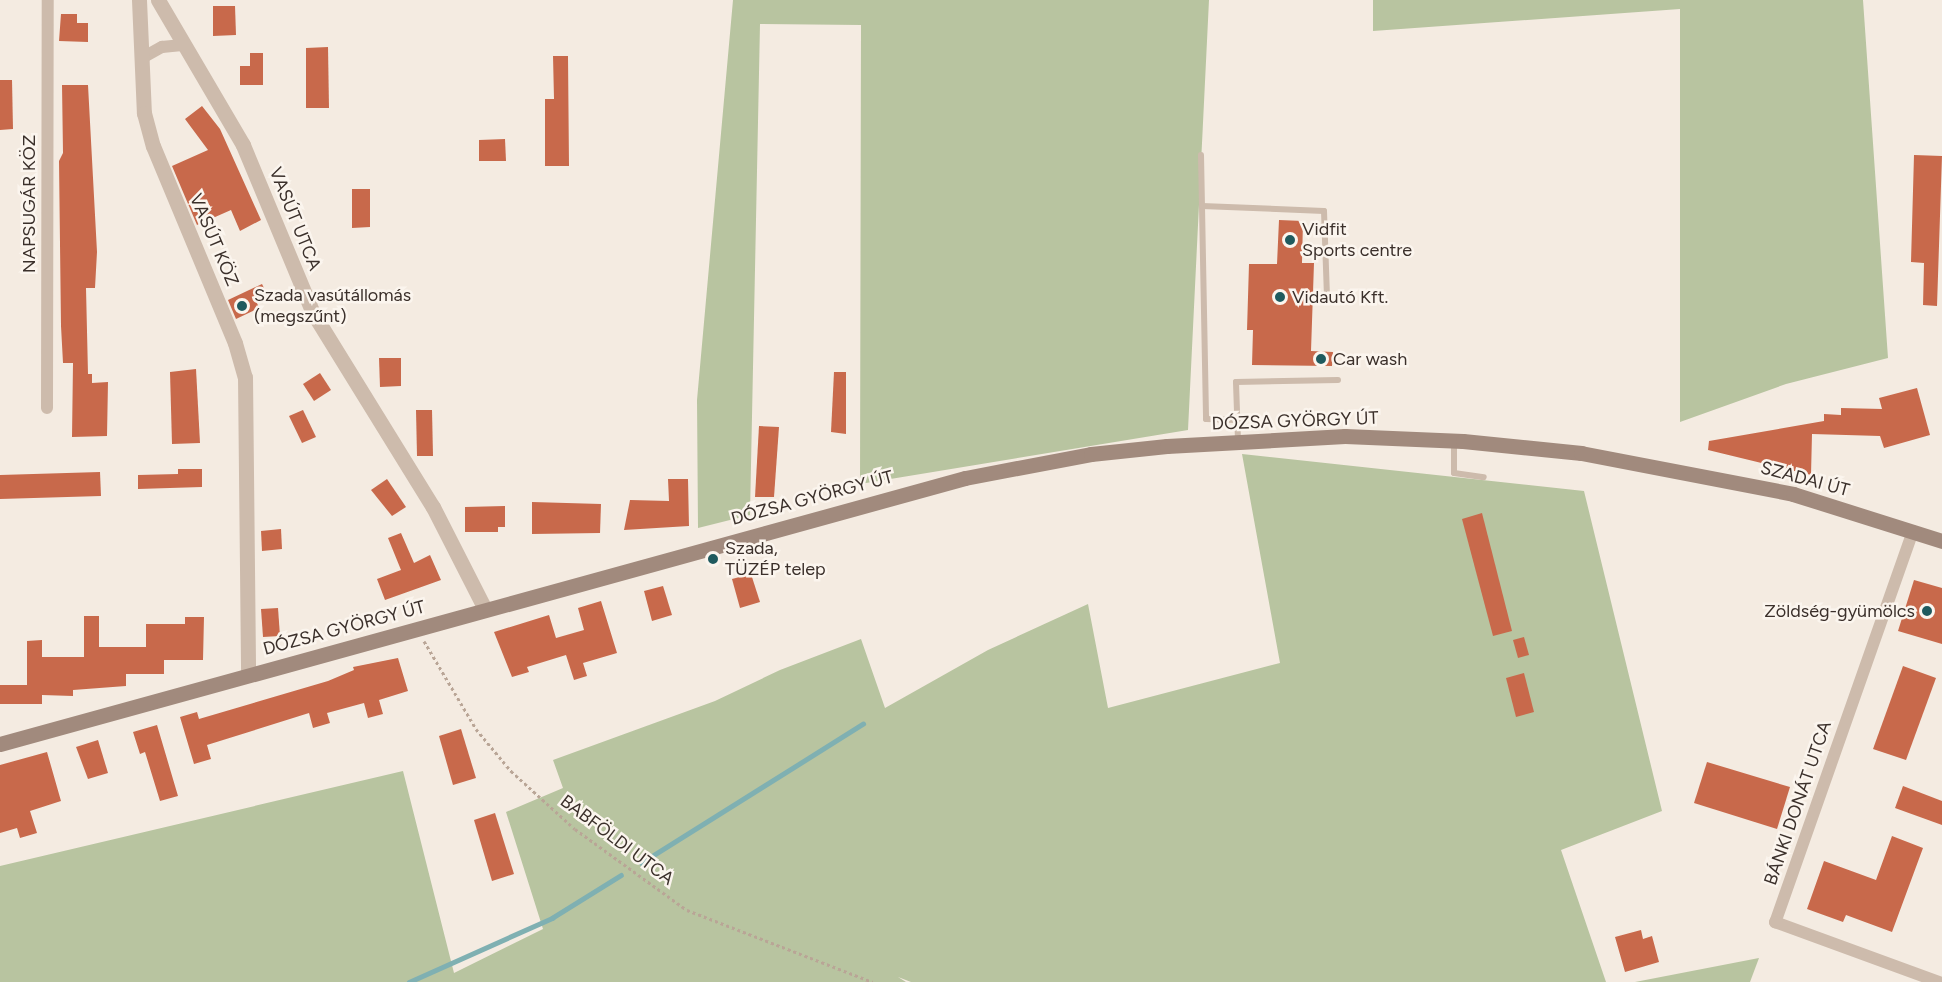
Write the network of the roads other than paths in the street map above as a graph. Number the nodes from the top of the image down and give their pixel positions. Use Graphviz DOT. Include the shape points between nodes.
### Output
graph roads {
  1 [pos="48,0"];
  2 [pos="139,0"];
  3 [pos="158,0"];
  4 [pos="182,45"];
  5 [pos="142,58"];
  6 [pos="1201,155"];
  7 [pos="1202,206"];
  8 [pos="1328,296"];
  9 [pos="1338,380"];
  10 [pos="47,408"];
  11 [pos="1237,420"];
  12 [pos="1454,440"];
  13 [pos="1238,441"];
  14 [pos="1656,466"];
  15 [pos="1484,477"];
  16 [pos="1913,531"];
  17 [pos="1942,541"];
  18 [pos="485,609"];
  19 [pos="248,675"];
  20 [pos="0,744"];
  21 [pos="1939,982"];
  1 -- 10 [label="street, NAPSUGÁR KÖZ"];
  2 -- 5 [label="street, VASÚT KÖZ"];
  3 -- 4 [label="street, VASÚT UTCA"];
  4 -- 5 [label="street" via="162,48"];
  4 -- 18 [label="street, VASÚT UTCA" via="243,145 313,313 433,507"];
  5 -- 19 [label="street, VASÚT KÖZ" via="144,113 153,146 235,343 245,377"];
  6 -- 7 [label="lane"];
  7 -- 8 [label="lane" via="1324,211"];
  7 -- 11 [label="lane" via="1206,419"];
  9 -- 11 [label="lane" via="1236,382"];
  11 -- 13 [label="lane"];
  12 -- 13 [label="main road, DÓZSA GYÖRGY ÚT" via="1345,436"];
  12 -- 14 [label="main road, DÓZSA GYÖRGY ÚT" via="1581,453"];
  12 -- 15 [label="lane" via="1454,473"];
  13 -- 18 [label="main road, DÓZSA GYÖRGY ÚT" via="1091,454 965,477"];
  14 -- 16 [label="main road, SZADAI ÚT" via="1793,494"];
  16 -- 17 [label="main road, SZADAI ÚT"];
  16 -- 21 [label="street, BÁNKI DONÁT UTCA" via="1775,922"];
  18 -- 19 [label="main road, DÓZSA GYÖRGY ÚT"];
  19 -- 20 [label="main road, DÓZSA GYÖRGY ÚT"];
}
